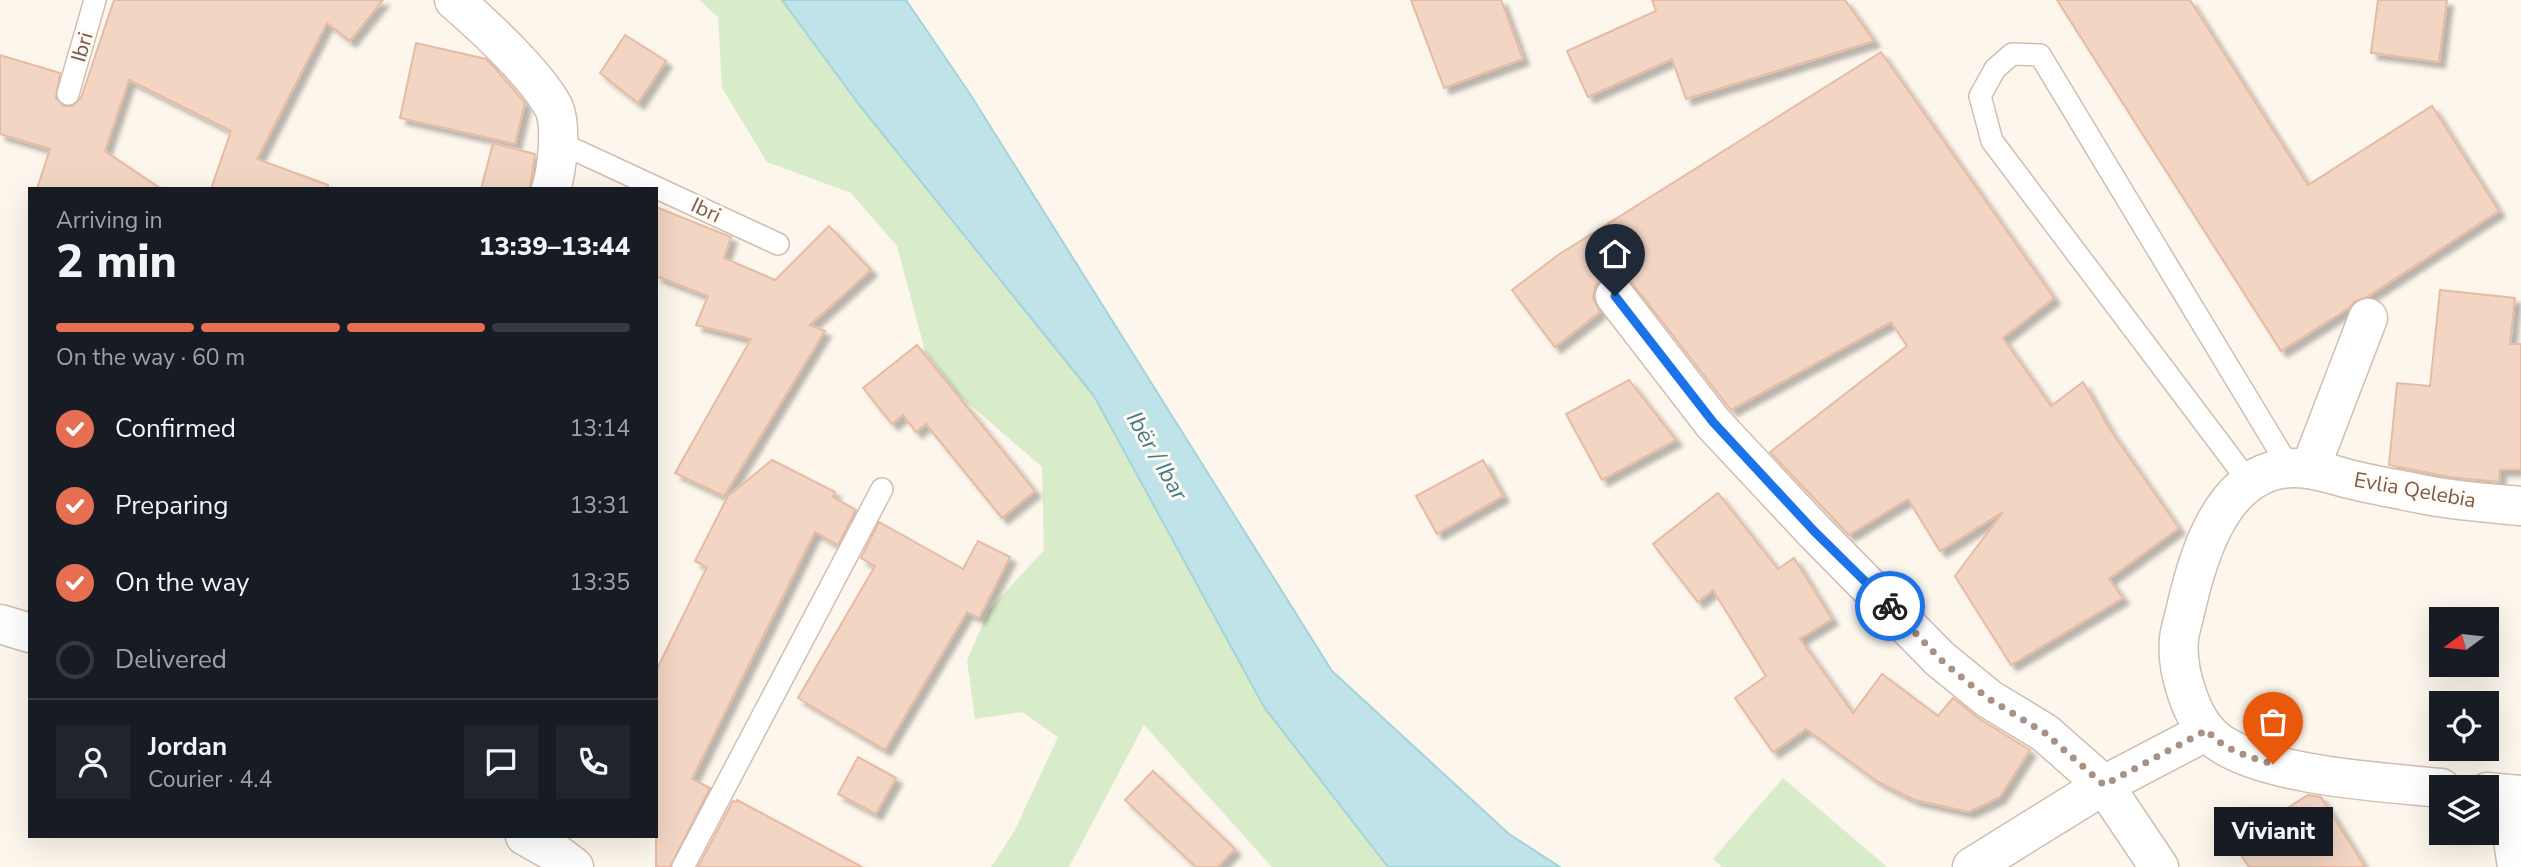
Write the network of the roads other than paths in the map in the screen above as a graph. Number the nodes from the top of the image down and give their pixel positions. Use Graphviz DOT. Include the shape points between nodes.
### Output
graph roads {
  1 [pos="96,0"];
  2 [pos="454,0"];
  3 [pos="68,94"];
  4 [pos="558,142"];
  5 [pos="552,187"];
  6 [pos="655,187"];
  7 [pos="658,188"];
  8 [pos="778,244"];
  9 [pos="1615,296"];
  10 [pos="2368,318"];
  11 [pos="2300,468"];
  12 [pos="2249,482"];
  13 [pos="882,489"];
  14 [pos="2521,506"];
  15 [pos="0,624"];
  16 [pos="28,632"];
  17 [pos="2207,730"];
  18 [pos="2104,785"];
  19 [pos="2429,787"];
  20 [pos="2499,793"];
  21 [pos="2521,795"];
  22 [pos="528,838"];
  23 [pos="574,867"];
  24 [pos="683,867"];
  25 [pos="1972,867"];
  26 [pos="2159,867"];
  27 [pos="2516,867"];
  1 -- 3 [label="lane, Ibri"];
  2 -- 4 [label="street" via="527,72 555,110"];
  4 -- 5 [label="street"];
  4 -- 6 [label="lane, Ibri"];
  7 -- 8 [label="lane, Ibri"];
  9 -- 18 [label="street" via="1713,422 1940,659 1989,699 2045,733"];
  10 -- 11 [label="street"];
  11 -- 12 [label="street" via="2269,471"];
  11 -- 12 [label="lane" via="2040,55 2012,54 1995,69 1980,96 1992,141"];
  11 -- 14 [label="street, Evlia Qelebia" via="2424,495"];
  12 -- 17 [label="street" via="2231,499 2197,563 2179,640 2181,674 2189,701"];
  13 -- 24 [label="lane"];
  15 -- 16 [label="street"];
  17 -- 18 [label="street"];
  17 -- 19 [label="street" via="2225,746 2273,764 2350,779"];
  18 -- 25 [label="street"];
  18 -- 26 [label="street"];
  20 -- 21 [label="street"];
  21 -- 27 [label="street" via="2512,833"];
  22 -- 23 [label="street"];
}
